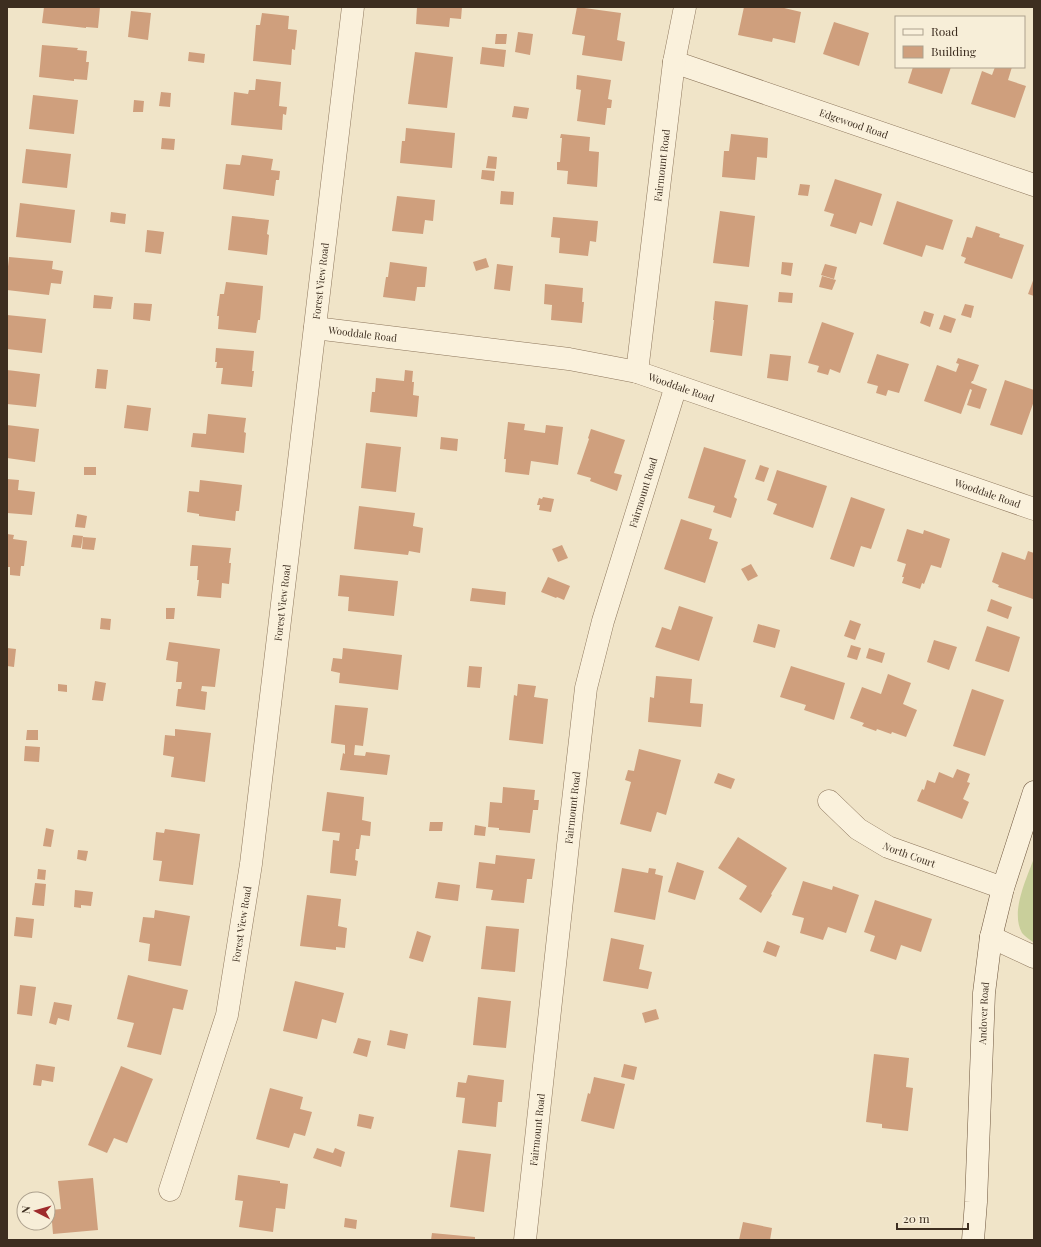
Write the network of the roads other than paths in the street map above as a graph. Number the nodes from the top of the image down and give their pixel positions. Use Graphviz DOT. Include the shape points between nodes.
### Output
graph roads {
  1 [pos="353,7"];
  2 [pos="685,7"];
  3 [pos="674,62"];
  4 [pos="1034,185"];
  5 [pos="315,328"];
  6 [pos="637,372"];
  7 [pos="676,386"];
  8 [pos="1034,509"];
  9 [pos="1034,792"];
  10 [pos="829,800"];
  11 [pos="1003,888"];
  12 [pos="991,937"];
  13 [pos="1034,957"];
  14 [pos="170,1190"];
  15 [pos="525,1240"];
  16 [pos="973,1240"];
  1 -- 5 [label="street, Forest View Road"];
  2 -- 3 [label="street, Fairmount Road"];
  3 -- 4 [label="street, Edgewood Road"];
  3 -- 6 [label="street, Fairmount Road"];
  5 -- 6 [label="street, Wooddale Road" via="569,358"];
  5 -- 14 [label="street, Forest View Road" via="251,864 227,1015"];
  6 -- 7 [label="street, Wooddale Road"];
  7 -- 8 [label="street, Wooddale Road"];
  7 -- 15 [label="street, Fairmount Road" via="603,621 586,688"];
  9 -- 11 [label="street, Andover Road"];
  10 -- 11 [label="street, North Court" via="858,829 888,847"];
  11 -- 12 [label="street, Andover Road"];
  12 -- 13 [label="street"];
  12 -- 16 [label="street, Andover Road" via="984,993"];
}
